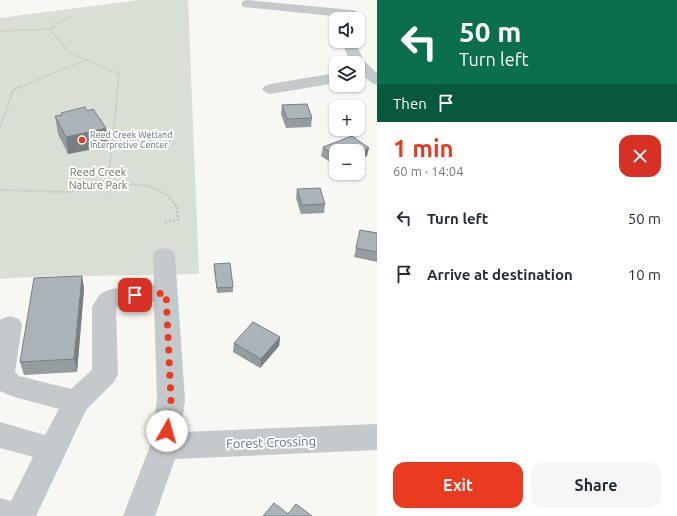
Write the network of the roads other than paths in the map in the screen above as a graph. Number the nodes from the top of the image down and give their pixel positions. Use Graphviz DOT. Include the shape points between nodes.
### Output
graph roads {
  1 [pos="354,0"];
  2 [pos="247,4"];
  3 [pos="352,12"];
  4 [pos="329,13"];
  5 [pos="350,48"];
  6 [pos="367,75"];
  7 [pos="329,79"];
  8 [pos="270,89"];
  9 [pos="164,255"];
  10 [pos="166,293"];
  11 [pos="10,325"];
  12 [pos="76,402"];
  13 [pos="0,435"];
  14 [pos="377,437"];
  15 [pos="165,446"];
  16 [pos="53,450"];
  17 [pos="0,513"];
  18 [pos="9,516"];
  19 [pos="20,516"];
  20 [pos="139,516"];
  1 -- 3 [label="street"];
  2 -- 4 [label="street"];
  5 -- 6 [label="street" via="352,55"];
  7 -- 8 [label="street"];
  9 -- 10 [label="street"];
  10 -- 12 [label="street" via="120,296 110,299 104,306 105,374"];
  10 -- 15 [label="street" via="171,400"];
  11 -- 12 [label="street" via="1,371 4,378 11,385"];
  12 -- 16 [label="street"];
  13 -- 16 [label="street"];
  14 -- 15 [label="street, Forest Crossing"];
  15 -- 20 [label="street"];
  16 -- 19 [label="street"];
  17 -- 18 [label="street"];
}
